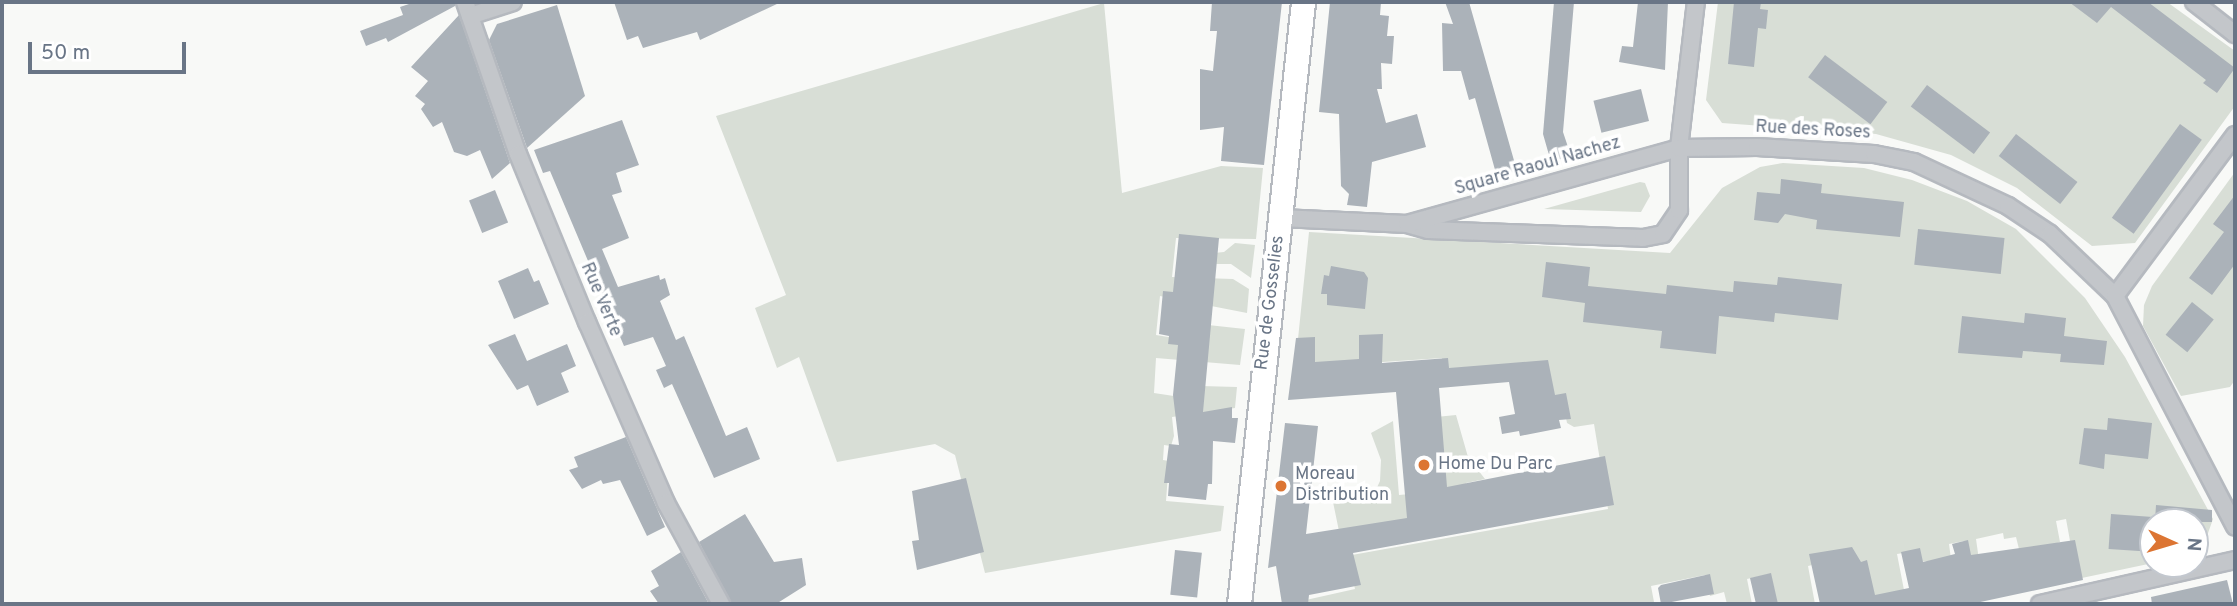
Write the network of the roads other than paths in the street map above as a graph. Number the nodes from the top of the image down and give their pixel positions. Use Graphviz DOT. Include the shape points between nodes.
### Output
graph roads {
  1 [pos="513,2"];
  2 [pos="1303,2"];
  3 [pos="1696,2"];
  4 [pos="2194,2"];
  5 [pos="468,9"];
  6 [pos="2235,34"];
  7 [pos="2235,135"];
  8 [pos="1679,148"];
  9 [pos="1281,218"];
  10 [pos="1407,224"];
  11 [pos="2115,296"];
  12 [pos="2235,527"];
  13 [pos="2235,561"];
  14 [pos="721,604"];
  15 [pos="1239,604"];
  16 [pos="2039,604"];
  1 -- 5 [label="street"];
  2 -- 9 [label="main road, Rue de Gosselies"];
  3 -- 8 [label="street"];
  4 -- 6 [label="street"];
  5 -- 14 [label="street, Rue Verte" via="518,154 587,323 666,503"];
  7 -- 11 [label="street"];
  8 -- 10 [label="street, Square Raoul Nachez"];
  8 -- 10 [label="street" via="1679,210 1663,234 1643,238 1428,230"];
  8 -- 11 [label="street, Rue des Roses" via="1757,146 1874,154 1914,162 2008,206 2050,234"];
  9 -- 10 [label="street"];
  9 -- 15 [label="main road, Rue de Gosselies"];
  11 -- 12 [label="street, Rue des Roses"];
  13 -- 16 [label="street"];
}
